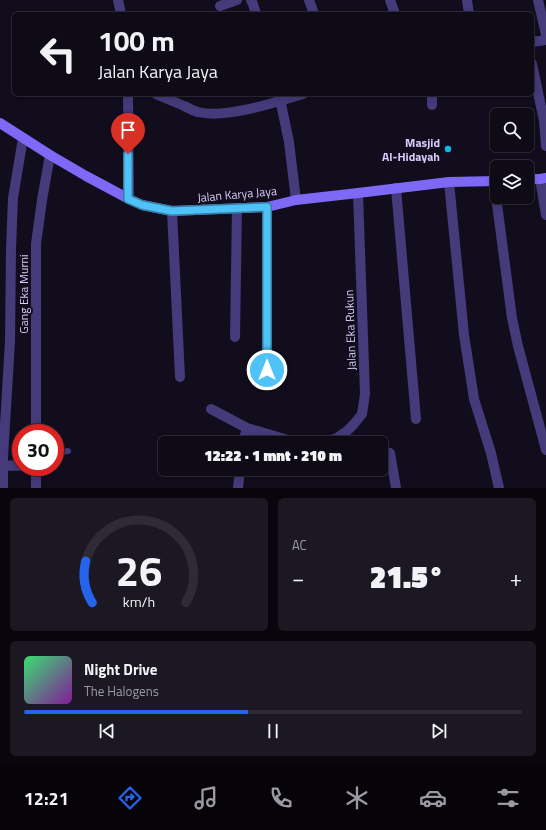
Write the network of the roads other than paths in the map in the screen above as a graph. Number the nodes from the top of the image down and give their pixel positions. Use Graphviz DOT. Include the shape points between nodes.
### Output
graph roads {
  1 [pos="118,0"];
  2 [pos="237,0"];
  3 [pos="251,0"];
  4 [pos="309,0"];
  5 [pos="390,0"];
  6 [pos="467,0"];
  7 [pos="538,0"];
  8 [pos="220,6"];
  9 [pos="121,12"];
  10 [pos="256,12"];
  11 [pos="313,12"];
  12 [pos="393,12"];
  13 [pos="469,12"];
  14 [pos="546,35"];
  15 [pos="546,40"];
  16 [pos="534,42"];
  17 [pos="534,74"];
  18 [pos="128,96"];
  19 [pos="161,96"];
  20 [pos="432,96"];
  21 [pos="280,97"];
  22 [pos="432,105"];
  23 [pos="0,123"];
  24 [pos="23,138"];
  25 [pos="546,146"];
  26 [pos="50,155"];
  27 [pos="543,178"];
  28 [pos="490,181"];
  29 [pos="449,182"];
  30 [pos="396,188"];
  31 [pos="358,193"];
  32 [pos="128,199"];
  33 [pos="296,200"];
  34 [pos="499,204"];
  35 [pos="267,207"];
  36 [pos="237,208"];
  37 [pos="172,211"];
  38 [pos="546,215"];
  39 [pos="235,337"];
  40 [pos="267,370"];
  41 [pos="180,377"];
  42 [pos="212,410"];
  43 [pos="416,419"];
  44 [pos="36,424"];
  45 [pos="248,428"];
  46 [pos="246,436"];
  47 [pos="275,436"];
  48 [pos="340,436"];
  49 [pos="546,450"];
  50 [pos="68,451"];
  51 [pos="64,452"];
  52 [pos="390,453"];
  53 [pos="3,465"];
  54 [pos="12,466"];
  55 [pos="36,476"];
  56 [pos="239,476"];
  57 [pos="3,488"];
  58 [pos="36,488"];
  59 [pos="238,488"];
  60 [pos="396,488"];
  61 [pos="499,488"];
  1 -- 9 [label="street"];
  2 -- 8 [label="street"];
  3 -- 10 [label="street"];
  4 -- 11 [label="street"];
  5 -- 12 [label="street"];
  6 -- 13 [label="street"];
  7 -- 14 [label="street"];
  15 -- 16 [label="street"];
  17 -- 25 [label="street" via="544,121"];
  18 -- 32 [label="street"];
  19 -- 21 [label="street" via="198,112 212,114 240,111"];
  20 -- 22 [label="street"];
  21 -- 33 [label="street"];
  23 -- 24 [label="main road, Jalan Karya Jaya"];
  24 -- 26 [label="main road, Jalan Karya Jaya"];
  24 -- 53 [label="street" via="13,198 10,341"];
  26 -- 32 [label="main road, Jalan Karya Jaya"];
  26 -- 44 [label="street, Gang Eka Murni" via="36,244"];
  27 -- 38 [label="street"];
  28 -- 29 [label="main road, Jalan Karya Jaya"];
  29 -- 30 [label="main road, Jalan Karya Jaya"];
  29 -- 61 [label="street" via="464,335 474,399"];
  30 -- 31 [label="main road, Jalan Karya Jaya"];
  30 -- 43 [label="street"];
  31 -- 33 [label="main road, Jalan Karya Jaya"];
  31 -- 48 [label="street, Jalan Eka Rukun" via="365,394 362,414"];
  32 -- 37 [label="main road, Jalan Karya Jaya" via="142,205"];
  33 -- 35 [label="main road, Jalan Karya Jaya"];
  34 -- 49 [label="street" via="512,318"];
  35 -- 36 [label="main road, Jalan Karya Jaya"];
  35 -- 40 [label="street"];
  36 -- 37 [label="main road, Jalan Karya Jaya"];
  36 -- 39 [label="street"];
  37 -- 41 [label="street"];
  42 -- 45 [label="street"];
  45 -- 46 [label="street"];
  45 -- 47 [label="street"];
  50 -- 51 [label="lane"];
  52 -- 60 [label="street"];
  53 -- 54 [label="street"];
  53 -- 57 [label="street"];
  55 -- 58 [label="street"];
  56 -- 59 [label="street"];
}
